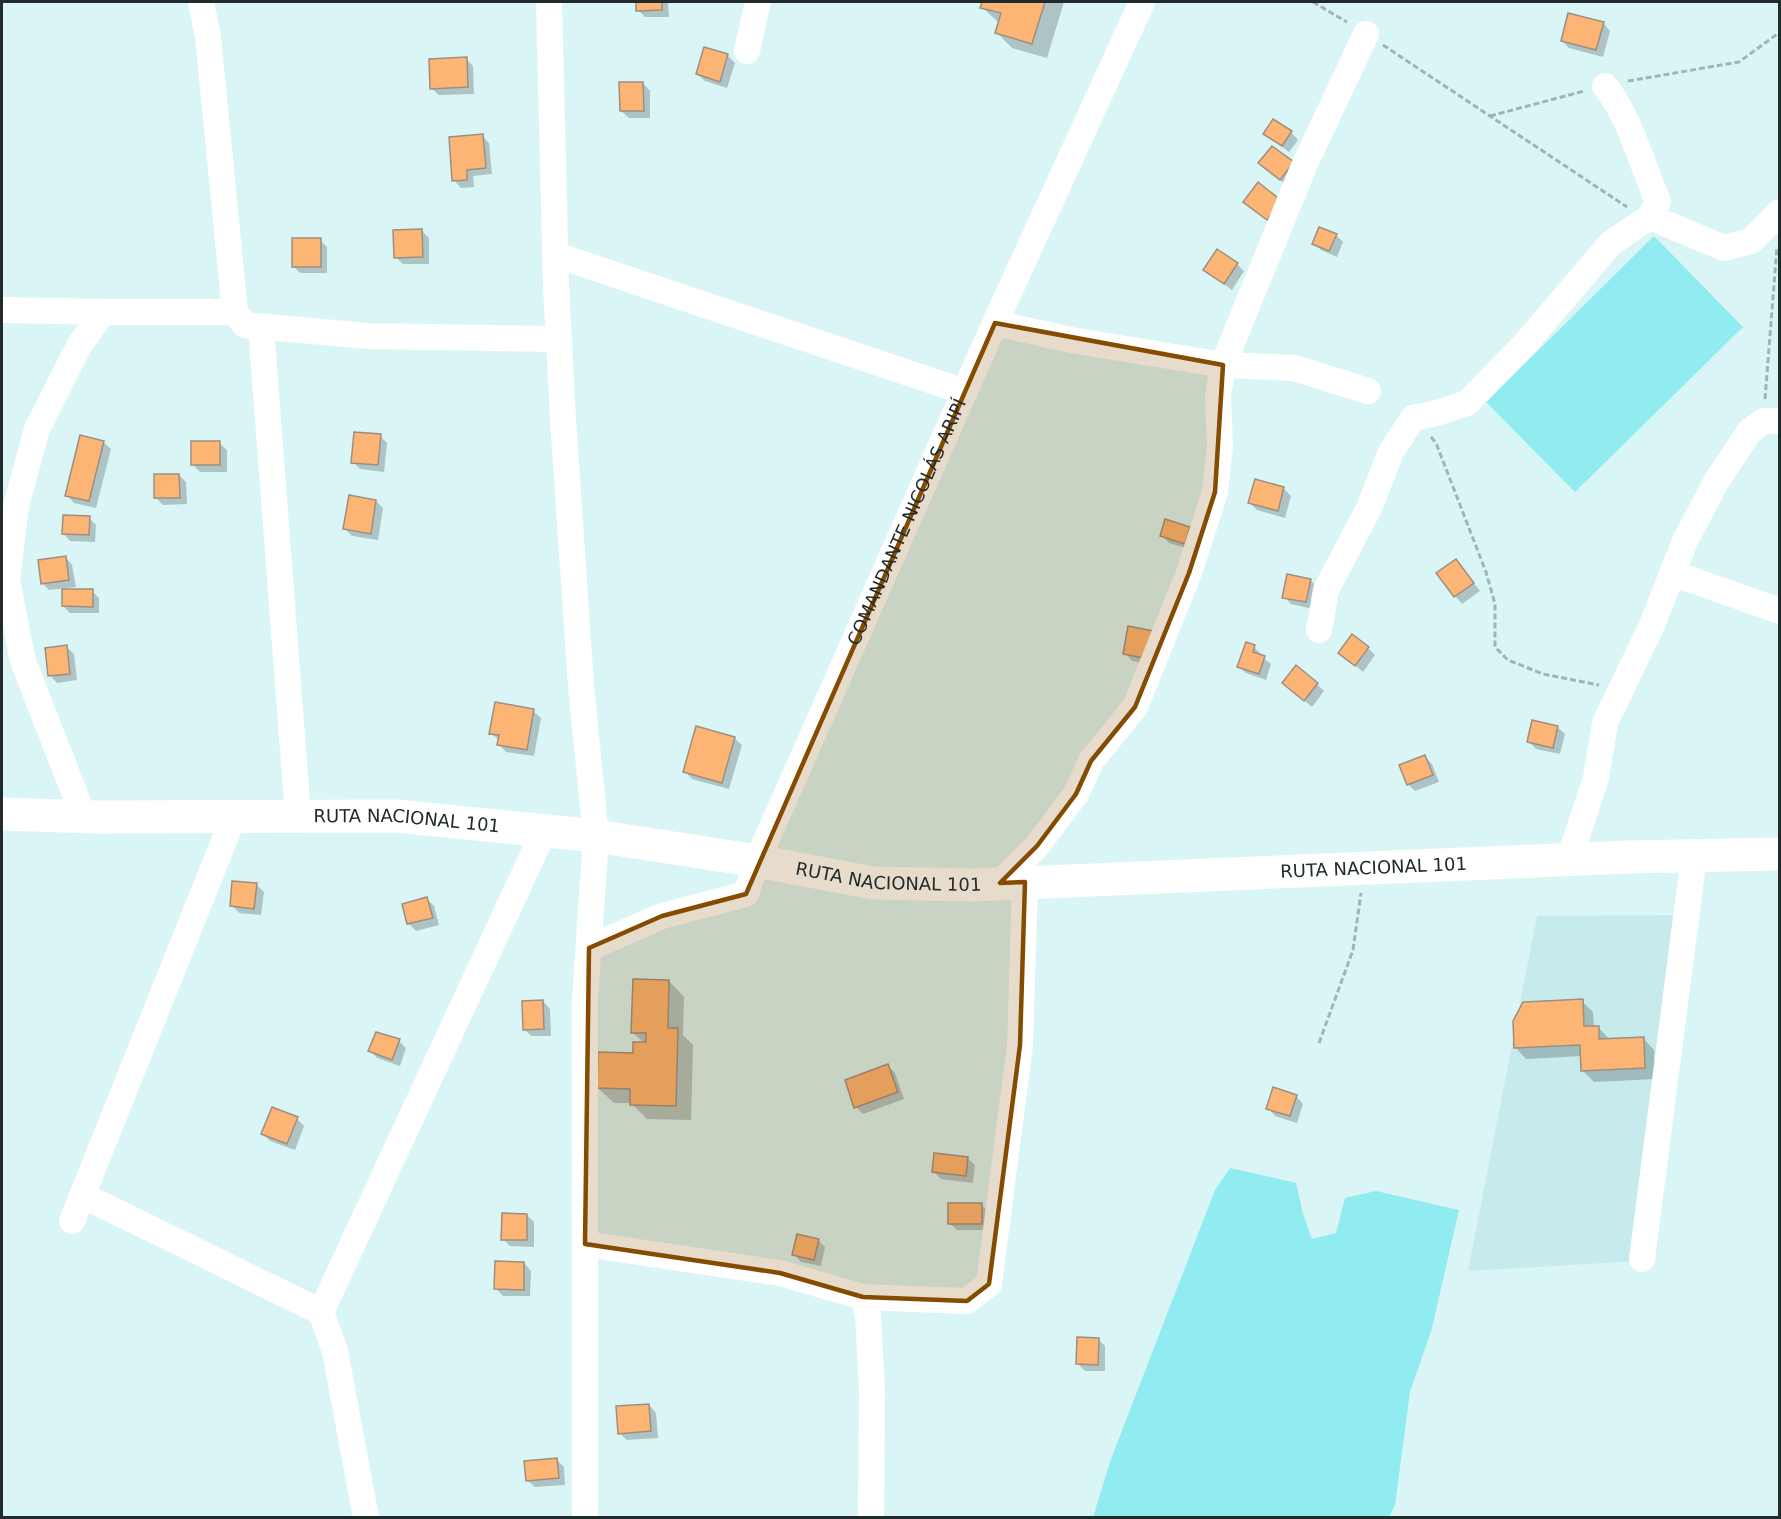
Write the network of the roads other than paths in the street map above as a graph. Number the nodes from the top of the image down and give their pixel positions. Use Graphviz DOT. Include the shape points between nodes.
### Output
graph roads {
  1 [pos="201,2"];
  2 [pos="549,2"];
  3 [pos="758,2"];
  4 [pos="1142,2"];
  5 [pos="1366,34"];
  6 [pos="747,51"];
  7 [pos="1605,86"];
  8 [pos="1779,212"];
  9 [pos="1641,214"];
  10 [pos="555,255"];
  11 [pos="2,310"];
  12 [pos="103,312"];
  13 [pos="235,312"];
  14 [pos="995,323"];
  15 [pos="261,327"];
  16 [pos="559,339"];
  17 [pos="1223,365"];
  18 [pos="1368,391"];
  19 [pos="965,392"];
  20 [pos="1771,421"];
  21 [pos="1672,573"];
  22 [pos="1779,611"];
  23 [pos="1319,630"];
  24 [pos="2,814"];
  25 [pos="83,815"];
  26 [pos="234,816"];
  27 [pos="298,816"];
  28 [pos="544,831"];
  29 [pos="596,836"];
  30 [pos="1779,854"];
  31 [pos="1694,856"];
  32 [pos="1569,860"];
  33 [pos="757,861"];
  34 [pos="1012,883"];
  35 [pos="589,948"];
  36 [pos="82,1195"];
  37 [pos="72,1221"];
  38 [pos="585,1244"];
  39 [pos="1642,1259"];
  40 [pos="863,1297"];
  41 [pos="321,1312"];
  42 [pos="366,1518"];
  43 [pos="585,1518"];
  44 [pos="871,1518"];
  1 -- 13 [label="street" via="208,37"];
  2 -- 10 [label="street"];
  3 -- 6 [label="street"];
  4 -- 14 [label="street, COMANDANTE NICOLÁS ARIPÍ"];
  5 -- 17 [label="street" via="1304,166"];
  7 -- 9 [label="street" via="1627,122 1658,201"];
  8 -- 9 [label="street" via="1751,241 1724,248"];
  9 -- 23 [label="street" via="1467,403 1413,418 1391,452 1370,508 1326,590"];
  10 -- 16 [label="street"];
  10 -- 19 [label="street"];
  11 -- 12 [label="street"];
  12 -- 13 [label="street"];
  12 -- 25 [label="street" via="79,346 37,429 16,506 7,580 23,661"];
  13 -- 15 [label="street" via="245,325"];
  14 -- 17 [label="street"];
  14 -- 19 [label="street, COMANDANTE NICOLÁS ARIPÍ"];
  15 -- 16 [label="street" via="367,336"];
  15 -- 27 [label="street"];
  16 -- 29 [label="street" via="581,686"];
  17 -- 18 [label="street" via="1294,368"];
  17 -- 34 [label="street" via="1218,396 1220,446 1215,492 1189,573 1135,707 1091,761 1076,794"];
  19 -- 33 [label="street, COMANDANTE NICOLÁS ARIPÍ"];
  20 -- 21 [label="street" via="1749,432 1716,482"];
  21 -- 22 [label="street"];
  21 -- 32 [label="street" via="1605,723 1596,778"];
  24 -- 25 [label="main road, RUTA NACIONAL 101"];
  25 -- 26 [label="main road, RUTA NACIONAL 101"];
  26 -- 27 [label="main road, RUTA NACIONAL 101"];
  26 -- 36 [label="street"];
  27 -- 28 [label="main road, RUTA NACIONAL 101" via="396,816"];
  28 -- 29 [label="main road, RUTA NACIONAL 101"];
  28 -- 41 [label="street"];
  29 -- 33 [label="main road, RUTA NACIONAL 101"];
  29 -- 35 [label="street"];
  30 -- 31 [label="main road, RUTA NACIONAL 101"];
  31 -- 32 [label="main road, RUTA NACIONAL 101"];
  31 -- 39 [label="street"];
  32 -- 34 [label="main road, RUTA NACIONAL 101"];
  33 -- 34 [label="main road, RUTA NACIONAL 101" via="873,883"];
  33 -- 35 [label="street, COMANDANTE NICOLÁS ARIPÍ" via="746,894 662,916"];
  34 -- 40 [label="street" via="1020,1045 989,1284 967,1301"];
  35 -- 38 [label="street" via="585,999"];
  36 -- 37 [label="street"];
  36 -- 41 [label="street"];
  38 -- 40 [label="street" via="780,1273"];
  38 -- 43 [label="street"];
  40 -- 44 [label="street" via="868,1315 872,1391"];
  41 -- 42 [label="street" via="335,1351"];
}
